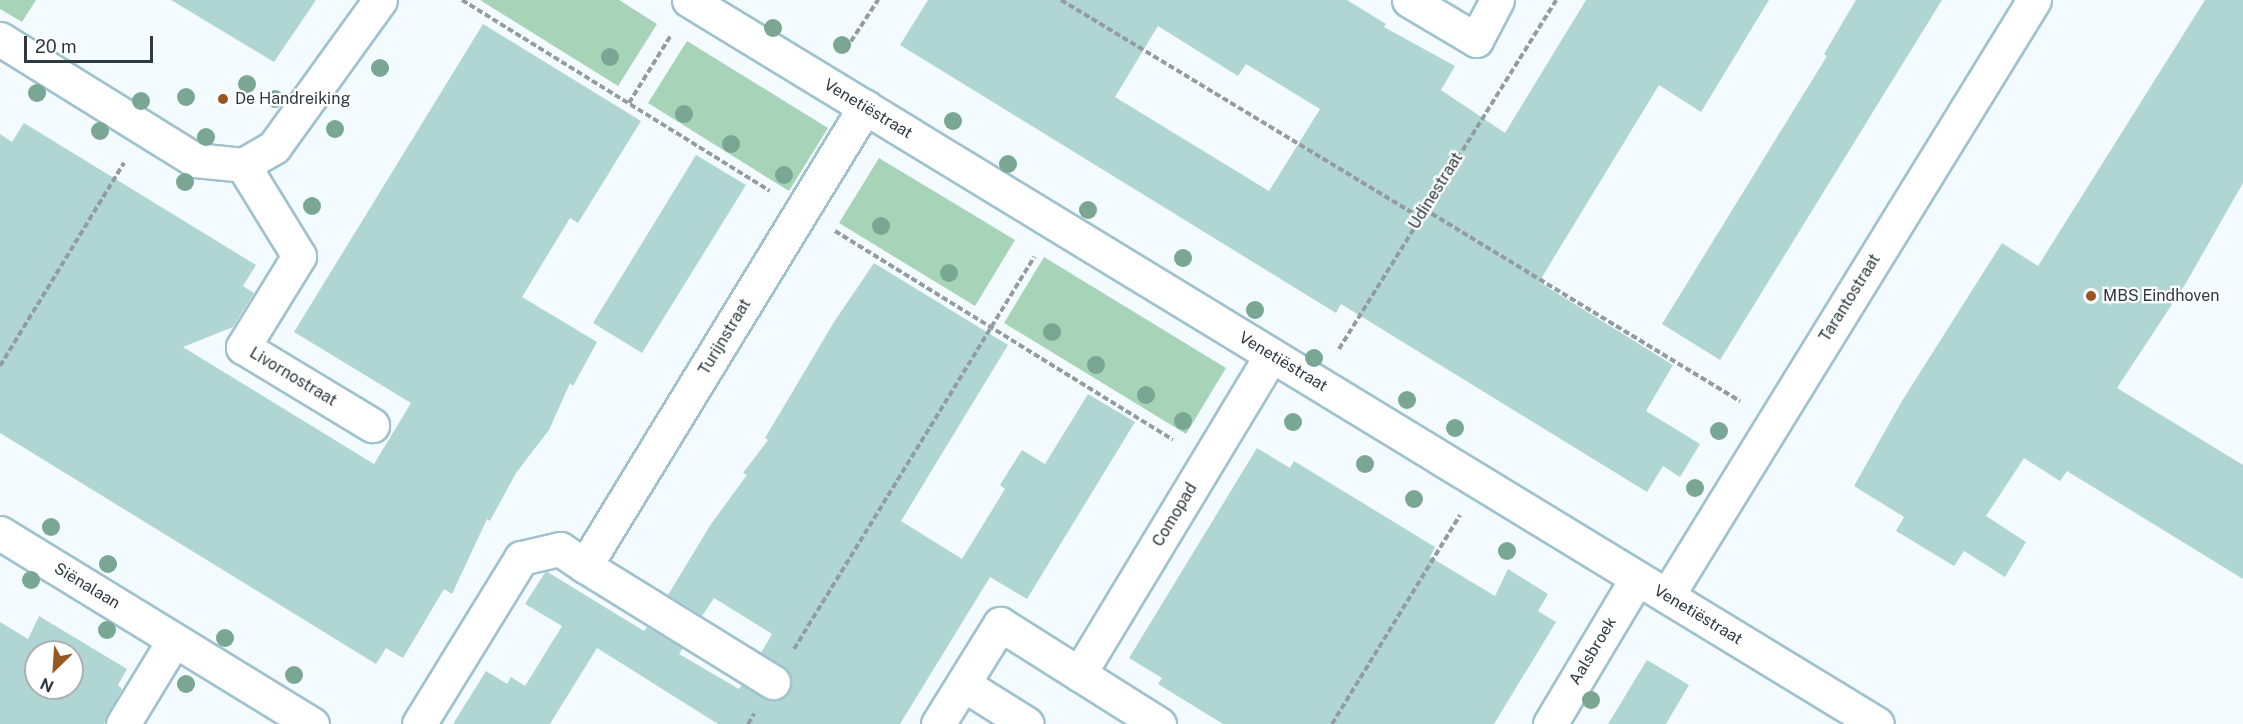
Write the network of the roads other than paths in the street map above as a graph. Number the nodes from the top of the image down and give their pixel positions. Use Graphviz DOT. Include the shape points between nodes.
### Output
graph roads {
  1 [pos="380,0"];
  2 [pos="1409,0"];
  3 [pos="1497,0"];
  4 [pos="2034,0"];
  5 [pos="690,1"];
  6 [pos="0,39"];
  7 [pos="865,107"];
  8 [pos="243,165"];
  9 [pos="1271,356"];
  10 [pos="372,425"];
  11 [pos="0,533"];
  12 [pos="585,566"];
  13 [pos="1637,578"];
  14 [pos="1667,596"];
  15 [pos="174,640"];
  16 [pos="1079,674"];
  17 [pos="773,682"];
  18 [pos="963,684"];
  19 [pos="1865,721"];
  20 [pos="123,724"];
  21 [pos="312,724"];
  22 [pos="418,724"];
  23 [pos="938,724"];
  24 [pos="1027,724"];
  25 [pos="1159,724"];
  26 [pos="1550,724"];
  1 -- 8 [label="street" via="274,147"];
  2 -- 3 [label="street" via="1476,40"];
  4 -- 14 [label="street, Tarantostraat"];
  5 -- 7 [label="street, Venetiëstraat"];
  6 -- 8 [label="street" via="195,160"];
  7 -- 9 [label="street, Venetiëstraat"];
  7 -- 12 [label="street, Turijnstraat"];
  8 -- 10 [label="street, Livornostraat" via="299,256 243,347"];
  9 -- 13 [label="street, Venetiëstraat"];
  9 -- 16 [label="street, Comopad"];
  11 -- 15 [label="street, Siënalaan"];
  12 -- 17 [label="street"];
  12 -- 22 [label="street" via="560,549 521,558"];
  13 -- 14 [label="street, Venetiëstraat"];
  13 -- 26 [label="street, Aalsbroek"];
  14 -- 19 [label="street, Venetiëstraat"];
  15 -- 20 [label="street"];
  15 -- 21 [label="street, Siënalaan"];
  16 -- 18 [label="street" via="1000,624"];
  16 -- 25 [label="street"];
  18 -- 23 [label="street"];
  18 -- 24 [label="street"];
}
